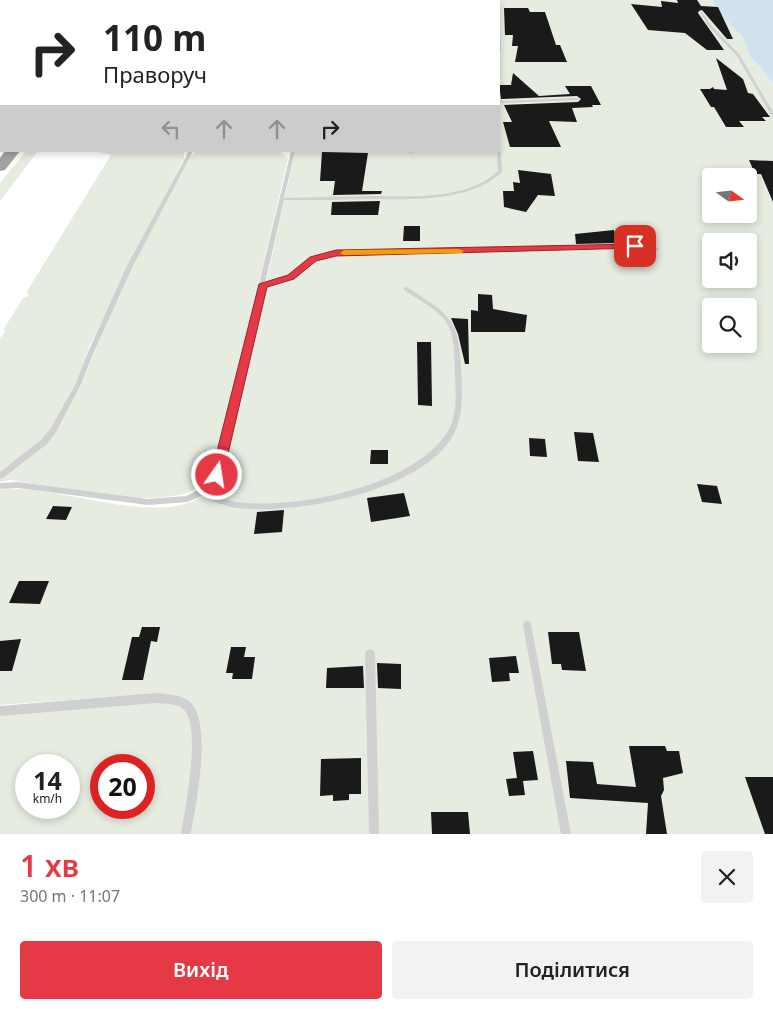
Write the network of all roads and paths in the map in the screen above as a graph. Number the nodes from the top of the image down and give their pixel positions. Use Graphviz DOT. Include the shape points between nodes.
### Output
graph roads {
  1 [pos="701,13"];
  2 [pos="577,99"];
  3 [pos="500,102"];
  4 [pos="773,115"];
  5 [pos="12,152"];
  6 [pos="190,152"];
  7 [pos="292,152"];
  8 [pos="499,152"];
  9 [pos="0,167"];
  10 [pos="281,200"];
  11 [pos="656,249"];
  12 [pos="262,286"];
  13 [pos="406,289"];
  14 [pos="0,476"];
  15 [pos="0,486"];
  16 [pos="202,492"];
  17 [pos="527,625"];
  18 [pos="370,653"];
  19 [pos="0,711"];
  20 [pos="186,834"];
  21 [pos="374,834"];
  22 [pos="566,834"];
  1 -- 4 [label="lane" via="738,55"];
  2 -- 3 [label="lane"];
  5 -- 9 [label="highway"];
  6 -- 14 [label="lane" via="130,266 78,386 54,430 44,442"];
  7 -- 10 [label="lane"];
  8 -- 10 [label="lane" via="500,171 496,176 485,183 442,195"];
  10 -- 12 [label="lane"];
  11 -- 12 [label="lane" via="635,246 336,253 313,259 291,277"];
  12 -- 16 [label="lane" via="217,475"];
  13 -- 16 [label="lane" via="446,318 456,350 459,412 447,440 428,459 373,488 302,503 261,507 236,505"];
  15 -- 16 [label="lane" via="18,485 148,502 187,499"];
  17 -- 22 [label="lane"];
  18 -- 21 [label="lane"];
  19 -- 20 [label="lane" via="156,698 175,700 189,708 195,724 197,763"];
}
